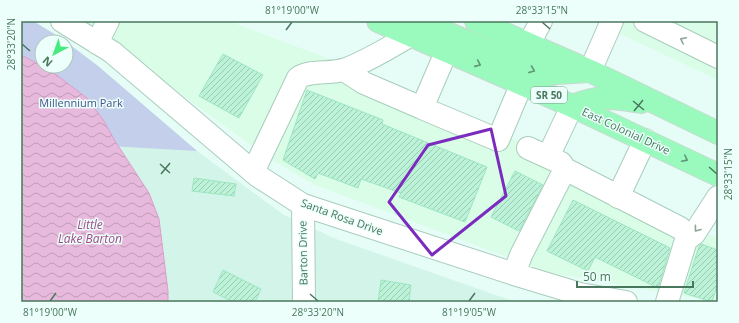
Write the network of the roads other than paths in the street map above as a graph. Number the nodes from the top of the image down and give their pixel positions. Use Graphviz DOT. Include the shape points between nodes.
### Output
graph roads {
  1 [pos="62,21"];
  2 [pos="108,21"];
  3 [pos="378,21"];
  4 [pos="476,21"];
  5 [pos="541,21"];
  6 [pos="612,21"];
  7 [pos="645,21"];
  8 [pos="415,28"];
  9 [pos="97,43"];
  10 [pos="529,44"];
  11 [pos="447,50"];
  12 [pos="718,57"];
  13 [pos="344,70"];
  14 [pos="590,71"];
  15 [pos="522,83"];
  16 [pos="572,106"];
  17 [pos="664,106"];
  18 [pos="422,108"];
  19 [pos="718,133"];
  20 [pos="645,140"];
  21 [pos="528,148"];
  22 [pos="557,163"];
  23 [pos="253,172"];
  24 [pos="718,175"];
  25 [pos="618,197"];
  26 [pos="718,197"];
  27 [pos="303,205"];
  28 [pos="680,228"];
  29 [pos="514,274"];
  30 [pos="304,302"];
  31 [pos="626,302"];
  32 [pos="667,302"];
  1 -- 9 [label="street, Santa Rosa Drive"];
  2 -- 9 [label="street"];
  3 -- 8 [label="highway, East Colonial Drive / SR 50"];
  4 -- 10 [label="highway"];
  5 -- 10 [label="street"];
  6 -- 14 [label="street"];
  12 -- 7 [label="street, one-way"];
  8 -- 11 [label="highway, East Colonial Drive / SR 50"];
  8 -- 13 [label="street"];
  8 -- 14 [label="highway, one-way" via="543,74"];
  9 -- 23 [label="street, Santa Rosa Drive" via="112,52"];
  10 -- 14 [label="highway"];
  11 -- 15 [label="highway, East Colonial Drive / SR 50, one-way"];
  11 -- 18 [label="street"];
  13 -- 18 [label="street" via="364,83"];
  13 -- 23 [label="street" via="304,74 298,78"];
  14 -- 17 [label="highway"];
  15 -- 16 [label="highway, East Colonial Drive / SR 50"];
  15 -- 18 [label="street" via="498,140"];
  16 -- 17 [label="highway" via="595,98 612,98"];
  16 -- 20 [label="highway, East Colonial Drive / SR 50"];
  16 -- 22 [label="street"];
  17 -- 19 [label="highway"];
  20 -- 24 [label="highway, East Colonial Drive / SR 50, one-way"];
  20 -- 25 [label="street"];
  21 -- 22 [label="street"];
  22 -- 25 [label="street"];
  22 -- 29 [label="street"];
  23 -- 27 [label="street, Santa Rosa Drive"];
  25 -- 28 [label="street"];
  26 -- 32 [label="street, one-way" via="694,234 686,240"];
  27 -- 29 [label="street, Santa Rosa Drive"];
  27 -- 30 [label="street, Barton Drive"];
  29 -- 31 [label="street, Santa Rosa Drive" via="580,294"];
}
